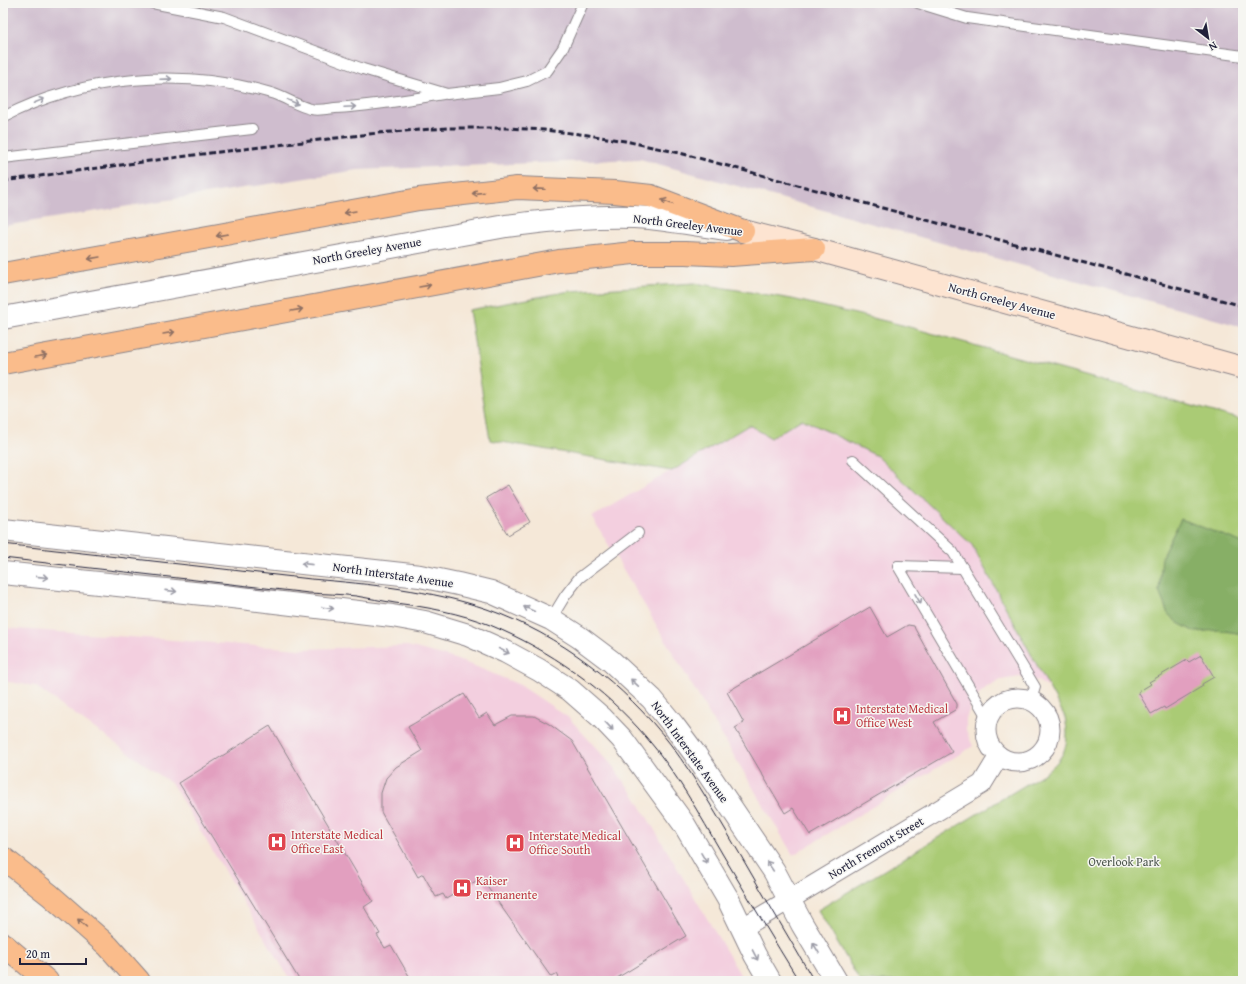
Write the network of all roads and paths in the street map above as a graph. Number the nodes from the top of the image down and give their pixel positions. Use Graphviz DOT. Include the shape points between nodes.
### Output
graph roads {
  1 [pos="152,3"];
  2 [pos="583,3"];
  3 [pos="918,3"];
  4 [pos="1243,56"];
  5 [pos="447,94"];
  6 [pos="3,117"];
  7 [pos="252,129"];
  8 [pos="3,158"];
  9 [pos="743,231"];
  10 [pos="814,249"];
  11 [pos="3,274"];
  12 [pos="3,318"];
  13 [pos="3,363"];
  14 [pos="1243,368"];
  15 [pos="853,460"];
  16 [pos="3,530"];
  17 [pos="638,533"];
  18 [pos="963,568"];
  19 [pos="3,573"];
  20 [pos="551,618"];
  21 [pos="1031,700"];
  22 [pos="988,719"];
  23 [pos="999,756"];
  24 [pos="3,858"];
  25 [pos="789,900"];
  26 [pos="742,928"];
  27 [pos="3,944"];
  28 [pos="47,981"];
  29 [pos="139,981"];
  30 [pos="770,981"];
  31 [pos="836,981"];
  1 -- 5 [label="lane" via="224,17 363,69"];
  2 -- 5 [label="lane" via="563,48 547,70 527,81 499,88"];
  3 -- 4 [label="lane" via="967,18"];
  6 -- 5 [label="lane, one-way" via="50,97 86,87 133,80 178,78 228,84 272,93 311,109 369,106"];
  7 -- 8 [label="lane"];
  9 -- 10 [label="main road, North Greeley Avenue"];
  9 -- 11 [label="highway, one-way" via="651,196 517,188 419,199"];
  9 -- 12 [label="street, North Greeley Avenue" via="649,218 554,220 506,226"];
  13 -- 10 [label="highway, one-way" via="559,262 633,253 731,255"];
  10 -- 14 [label="main road, North Greeley Avenue"];
  15 -- 18 [label="lane" via="953,552"];
  20 -- 16 [label="street, North Interstate Avenue, one-way" via="491,592 420,576"];
  17 -- 20 [label="lane" via="579,578"];
  18 -- 21 [label="lane" via="1035,687"];
  18 -- 22 [label="lane, one-way" via="898,566"];
  19 -- 26 [label="street, one-way" via="392,616 425,622 468,635 506,652 570,690 622,739 684,824"];
  25 -- 20 [label="street, North Interstate Avenue, one-way" via="774,871 695,754 652,699 612,661"];
  21 -- 22 [label="street" via="1010,699 993,710"];
  21 -- 23 [label="street" via="1046,714 1049,722 1050,732 1044,748 1039,755 1023,762 1006,760"];
  22 -- 23 [label="street" via="987,739"];
  23 -- 25 [label="street, North Fremont Street" via="982,784"];
  29 -- 24 [label="highway, one-way" via="108,946"];
  25 -- 26 [label="street, North Fremont Street"];
  31 -- 25 [label="street, North Interstate Avenue, one-way"];
  26 -- 30 [label="street, one-way"];
  27 -- 28 [label="highway"];
}
